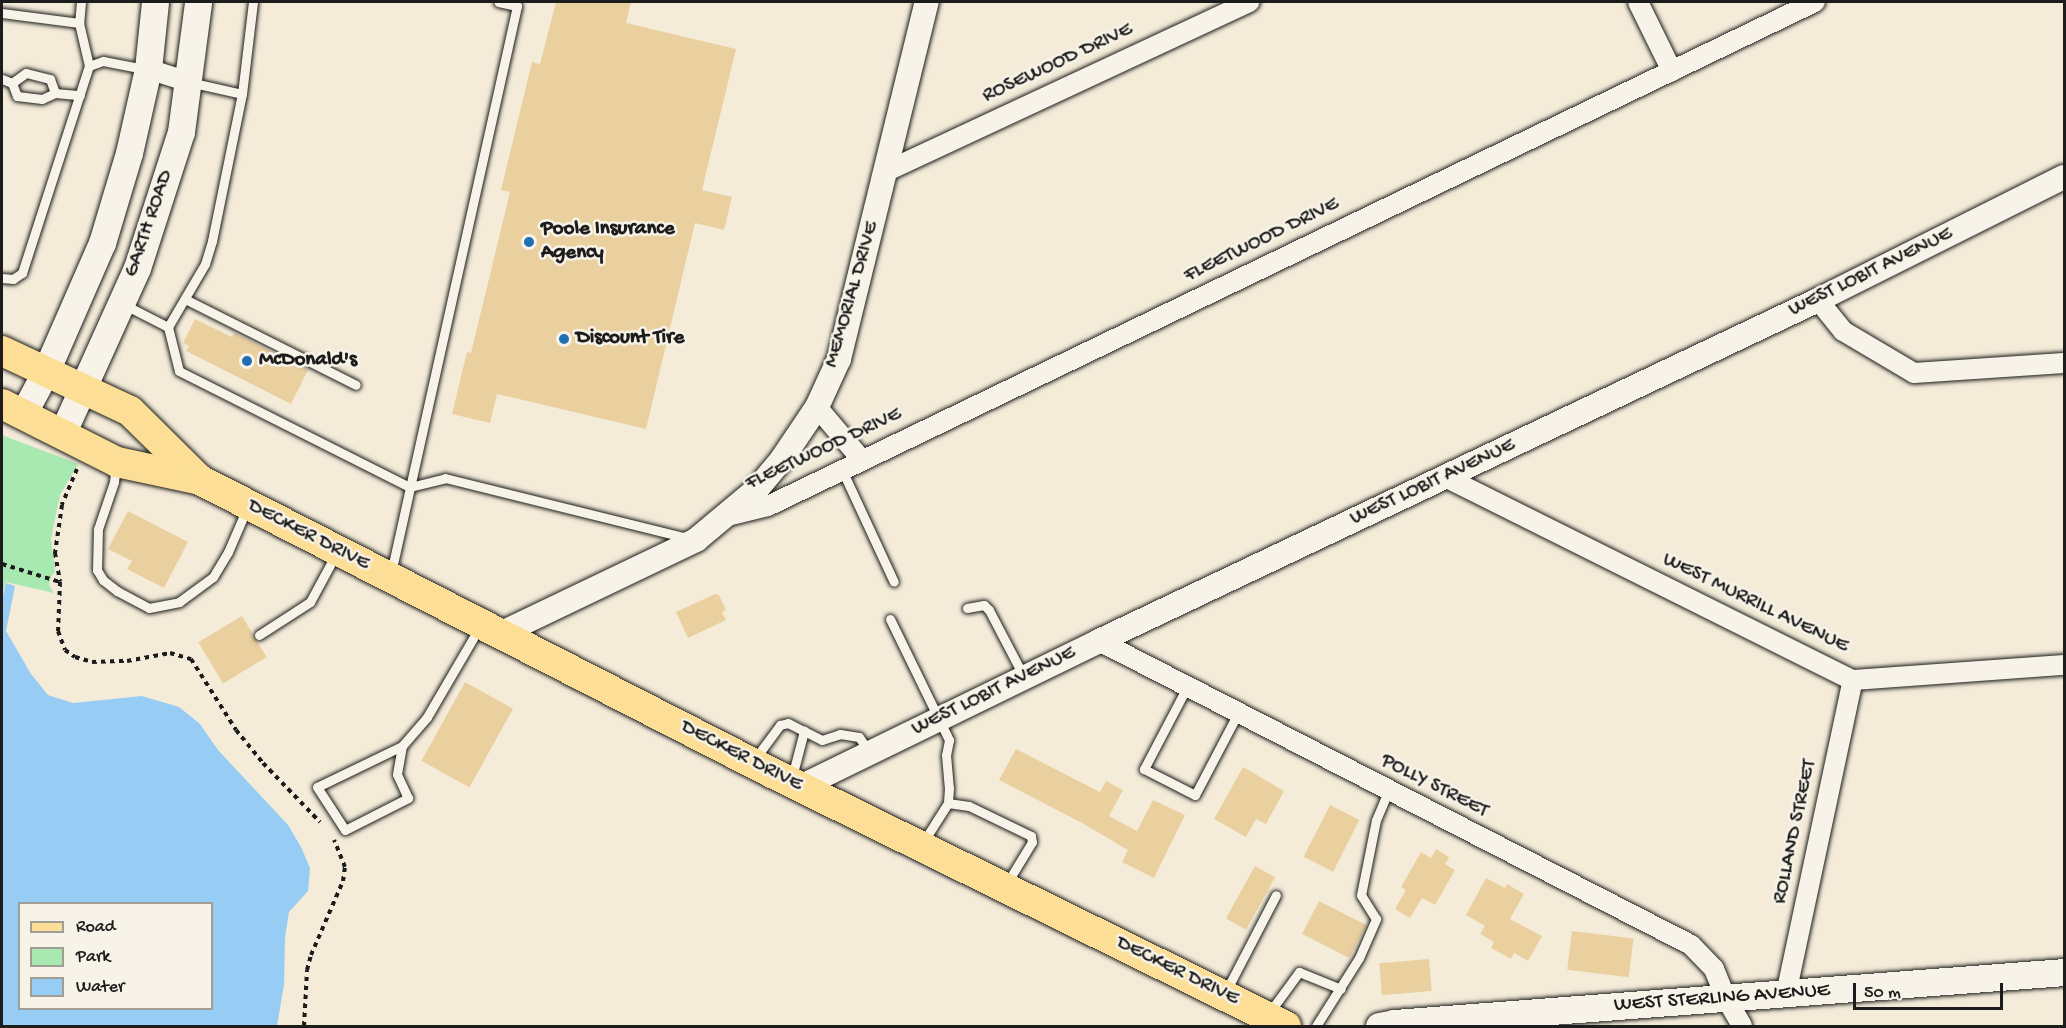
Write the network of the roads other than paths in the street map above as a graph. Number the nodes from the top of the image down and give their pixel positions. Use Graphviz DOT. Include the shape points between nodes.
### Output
graph roads {
  1 [pos="81,2"];
  2 [pos="155,2"];
  3 [pos="198,2"];
  4 [pos="253,2"];
  5 [pos="498,2"];
  6 [pos="927,2"];
  7 [pos="1249,2"];
  8 [pos="1638,2"];
  9 [pos="1815,2"];
  10 [pos="518,4"];
  11 [pos="2,13"];
  12 [pos="79,23"];
  13 [pos="89,66"];
  14 [pos="148,69"];
  15 [pos="1672,70"];
  16 [pos="2,79"];
  17 [pos="12,82"];
  18 [pos="189,82"];
  19 [pos="55,93"];
  20 [pos="242,94"];
  21 [pos="80,95"];
  22 [pos="887,171"];
  23 [pos="2064,177"];
  24 [pos="2,278"];
  25 [pos="185,299"];
  26 [pos="1818,300"];
  27 [pos="121,302"];
  28 [pos="168,327"];
  29 [pos="2,351"];
  30 [pos="2064,363"];
  31 [pos="46,371"];
  32 [pos="356,385"];
  33 [pos="81,388"];
  34 [pos="817,407"];
  35 [pos="12,409"];
  36 [pos="62,434"];
  37 [pos="862,460"];
  38 [pos="117,462"];
  39 [pos="842,470"];
  40 [pos="1445,477"];
  41 [pos="200,480"];
  42 [pos="410,487"];
  43 [pos="248,505"];
  44 [pos="727,516"];
  45 [pos="696,540"];
  46 [pos="337,551"];
  47 [pos="390,579"];
  48 [pos="894,582"];
  49 [pos="967,608"];
  50 [pos="890,619"];
  51 [pos="489,630"];
  52 [pos="259,635"];
  53 [pos="1099,641"];
  54 [pos="2064,665"];
  55 [pos="1024,677"];
  56 [pos="1853,680"];
  57 [pos="1187,687"];
  58 [pos="1238,713"];
  59 [pos="939,719"];
  60 [pos="804,731"];
  61 [pos="402,746"];
  62 [pos="869,753"];
  63 [pos="752,763"];
  64 [pos="795,784"];
  65 [pos="1389,790"];
  66 [pos="948,803"];
  67 [pos="920,847"];
  68 [pos="1005,888"];
  69 [pos="1276,895"];
  70 [pos="2064,972"];
  71 [pos="1341,989"];
  72 [pos="1786,994"];
  73 [pos="1223,995"];
  74 [pos="1726,998"];
  75 [pos="1277,1022"];
  76 [pos="1316,1026"];
  77 [pos="1379,1026"];
  78 [pos="1742,1026"];
  1 -- 12 [label="lane"];
  2 -- 14 [label="main road, GARTH ROAD"];
  3 -- 18 [label="main road, GARTH ROAD"];
  4 -- 20 [label="lane"];
  5 -- 10 [label="lane"];
  6 -- 22 [label="street, MEMORIAL DRIVE"];
  7 -- 22 [label="street, ROSEWOOD DRIVE"];
  8 -- 15 [label="street"];
  9 -- 15 [label="street, FLEETWOOD DRIVE"];
  10 -- 42 [label="lane"];
  11 -- 12 [label="lane"];
  12 -- 13 [label="lane"];
  13 -- 14 [label="lane" via="103,61"];
  13 -- 21 [label="lane"];
  14 -- 18 [label="street"];
  14 -- 31 [label="main road, GARTH ROAD" via="129,153 102,243"];
  15 -- 37 [label="street, FLEETWOOD DRIVE"];
  16 -- 17 [label="lane"];
  17 -- 19 [label="lane" via="17,96 42,99"];
  17 -- 19 [label="lane" via="26,73 50,79"];
  18 -- 20 [label="lane"];
  18 -- 27 [label="main road, GARTH ROAD" via="180,132 137,268"];
  19 -- 21 [label="lane"];
  20 -- 25 [label="lane" via="212,241 205,264"];
  21 -- 24 [label="lane" via="22,273 13,279"];
  22 -- 34 [label="street, MEMORIAL DRIVE" via="838,359"];
  23 -- 26 [label="street, WEST LOBIT AVENUE"];
  25 -- 28 [label="lane"];
  25 -- 32 [label="lane"];
  26 -- 30 [label="street" via="1843,331 1914,373"];
  26 -- 40 [label="street, WEST LOBIT AVENUE"];
  27 -- 28 [label="lane"];
  27 -- 33 [label="main road, GARTH ROAD"];
  28 -- 42 [label="lane" via="178,371"];
  29 -- 31 [label="main road, DECKER DRIVE"];
  31 -- 33 [label="main road, DECKER DRIVE"];
  31 -- 35 [label="main road, GARTH ROAD"];
  33 -- 36 [label="main road, GARTH ROAD"];
  33 -- 41 [label="main road, DECKER DRIVE" via="130,411"];
  34 -- 37 [label="street"];
  34 -- 44 [label="street, MEMORIAL DRIVE" via="782,459"];
  35 -- 36 [label="main road, DECKER DRIVE"];
  36 -- 38 [label="main road, DECKER DRIVE"];
  37 -- 39 [label="street, FLEETWOOD DRIVE"];
  38 -- 41 [label="main road, DECKER DRIVE"];
  38 -- 43 [label="lane" via="98,529 97,570 117,591 149,608 179,602 213,577"];
  39 -- 44 [label="street, FLEETWOOD DRIVE" via="768,506"];
  39 -- 48 [label="lane"];
  40 -- 53 [label="street, WEST LOBIT AVENUE"];
  40 -- 56 [label="street, WEST MURRILL AVENUE"];
  41 -- 43 [label="main road, DECKER DRIVE"];
  42 -- 45 [label="lane" via="445,478"];
  42 -- 47 [label="lane"];
  43 -- 46 [label="main road, DECKER DRIVE"];
  44 -- 45 [label="street, MEMORIAL DRIVE"];
  45 -- 51 [label="street, MEMORIAL DRIVE"];
  46 -- 47 [label="main road, DECKER DRIVE"];
  46 -- 52 [label="lane" via="310,602"];
  47 -- 51 [label="main road, DECKER DRIVE"];
  49 -- 55 [label="lane" via="984,605 989,610"];
  50 -- 59 [label="lane"];
  51 -- 61 [label="lane"];
  51 -- 63 [label="main road, DECKER DRIVE"];
  53 -- 55 [label="street, WEST LOBIT AVENUE"];
  53 -- 57 [label="street, POLLY STREET"];
  54 -- 56 [label="street, WEST MURRILL AVENUE"];
  55 -- 59 [label="street, WEST LOBIT AVENUE"];
  56 -- 72 [label="street, ROLLAND STREET"];
  57 -- 58 [label="street, POLLY STREET"];
  57 -- 58 [label="lane" via="1144,769 1195,795"];
  58 -- 65 [label="street, POLLY STREET"];
  59 -- 62 [label="street, WEST LOBIT AVENUE"];
  59 -- 66 [label="lane" via="949,740"];
  60 -- 62 [label="lane" via="822,740 840,734 859,737"];
  60 -- 63 [label="lane" via="788,723 780,725"];
  60 -- 64 [label="lane"];
  61 -- 61 [label="lane" via="398,774 408,798 345,830 317,787"];
  62 -- 64 [label="street, WEST LOBIT AVENUE"];
  63 -- 64 [label="main road, DECKER DRIVE"];
  64 -- 67 [label="main road, DECKER DRIVE"];
  65 -- 71 [label="lane" via="1376,820 1360,895 1376,919"];
  65 -- 74 [label="street, POLLY STREET" via="1691,945 1714,969"];
  66 -- 67 [label="lane"];
  66 -- 68 [label="lane" via="969,806 1031,836 1032,842"];
  67 -- 68 [label="main road, DECKER DRIVE"];
  68 -- 73 [label="main road, DECKER DRIVE"];
  69 -- 73 [label="lane"];
  70 -- 72 [label="main road, WEST STERLING AVENUE"];
  71 -- 75 [label="lane" via="1299,972"];
  71 -- 76 [label="lane"];
  72 -- 74 [label="main road, WEST STERLING AVENUE"];
  73 -- 75 [label="main road, DECKER DRIVE"];
  74 -- 77 [label="main road, WEST STERLING AVENUE"];
  74 -- 78 [label="street, POLLY STREET"];
}
